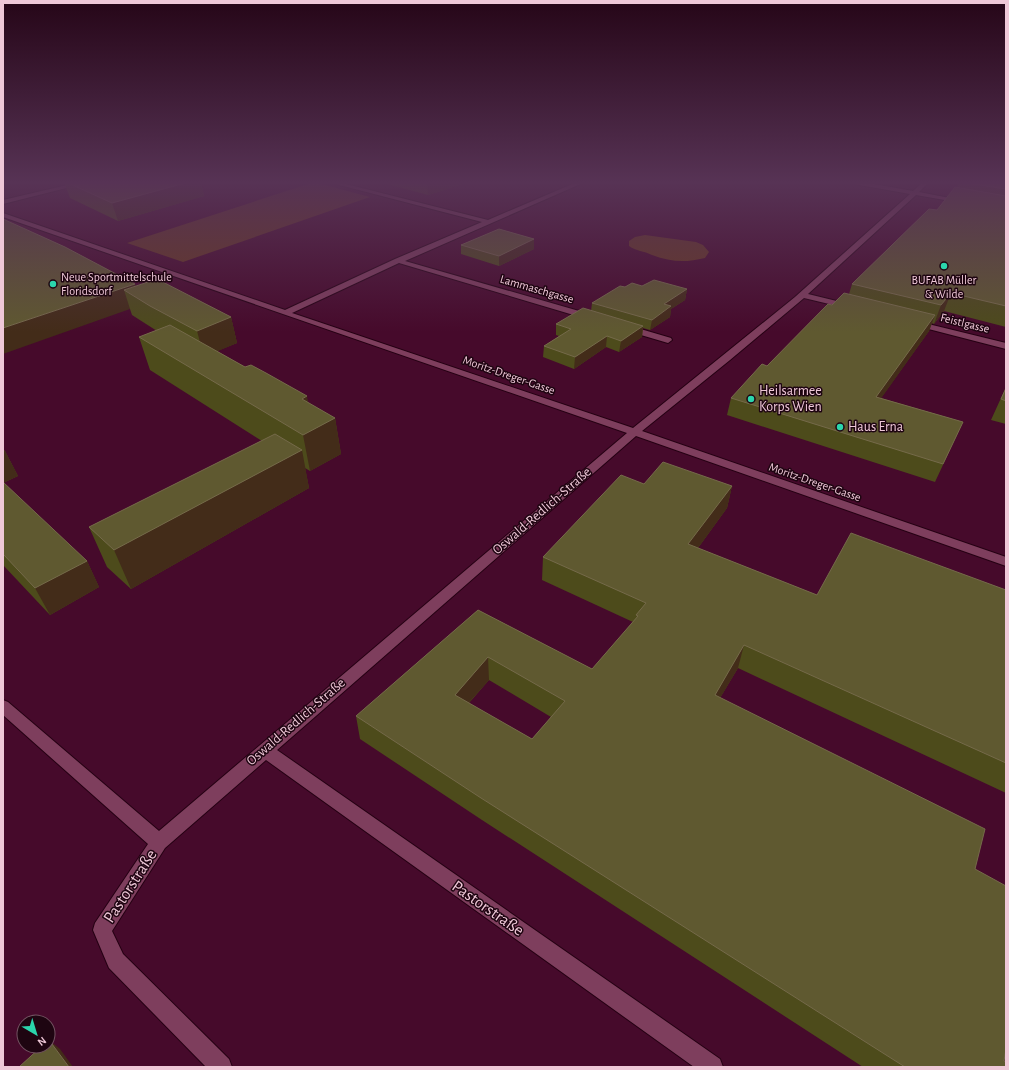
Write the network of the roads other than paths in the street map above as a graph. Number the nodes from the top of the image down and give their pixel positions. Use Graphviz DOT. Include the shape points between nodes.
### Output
graph roads {
  1 [pos="52,232"];
  2 [pos="465,232"];
  3 [pos="871,232"];
  4 [pos="398,261"];
  5 [pos="802,295"];
  6 [pos="855,308"];
  7 [pos="285,313"];
  8 [pos="601,320"];
  9 [pos="908,321"];
  10 [pos="616,325"];
  11 [pos="668,340"];
  12 [pos="1006,346"];
  13 [pos="634,432"];
  14 [pos="1006,562"];
  15 [pos="3,706"];
  16 [pos="264,750"];
  17 [pos="159,842"];
  18 [pos="221,1067"];
  19 [pos="712,1067"];
  1 -- 7 [label="street, Moritz-Dreger-Gasse"];
  2 -- 4 [label="street"];
  3 -- 5 [label="street, Oswald-Redlich-Straße"];
  4 -- 7 [label="street"];
  4 -- 8 [label="street, Lammaschgasse"];
  5 -- 6 [label="street"];
  5 -- 13 [label="street, Oswald-Redlich-Straße"];
  7 -- 13 [label="street, Moritz-Dreger-Gasse"];
  9 -- 12 [label="street, Feistlgasse"];
  10 -- 11 [label="street"];
  13 -- 14 [label="street, Moritz-Dreger-Gasse"];
  13 -- 16 [label="street, Oswald-Redlich-Straße"];
  15 -- 17 [label="street, Pastorstraße"];
  16 -- 17 [label="street, Oswald-Redlich-Straße"];
  16 -- 19 [label="street, Pastorstraße"];
  17 -- 18 [label="street, Pastorstraße" via="102,930 116,960"];
}
